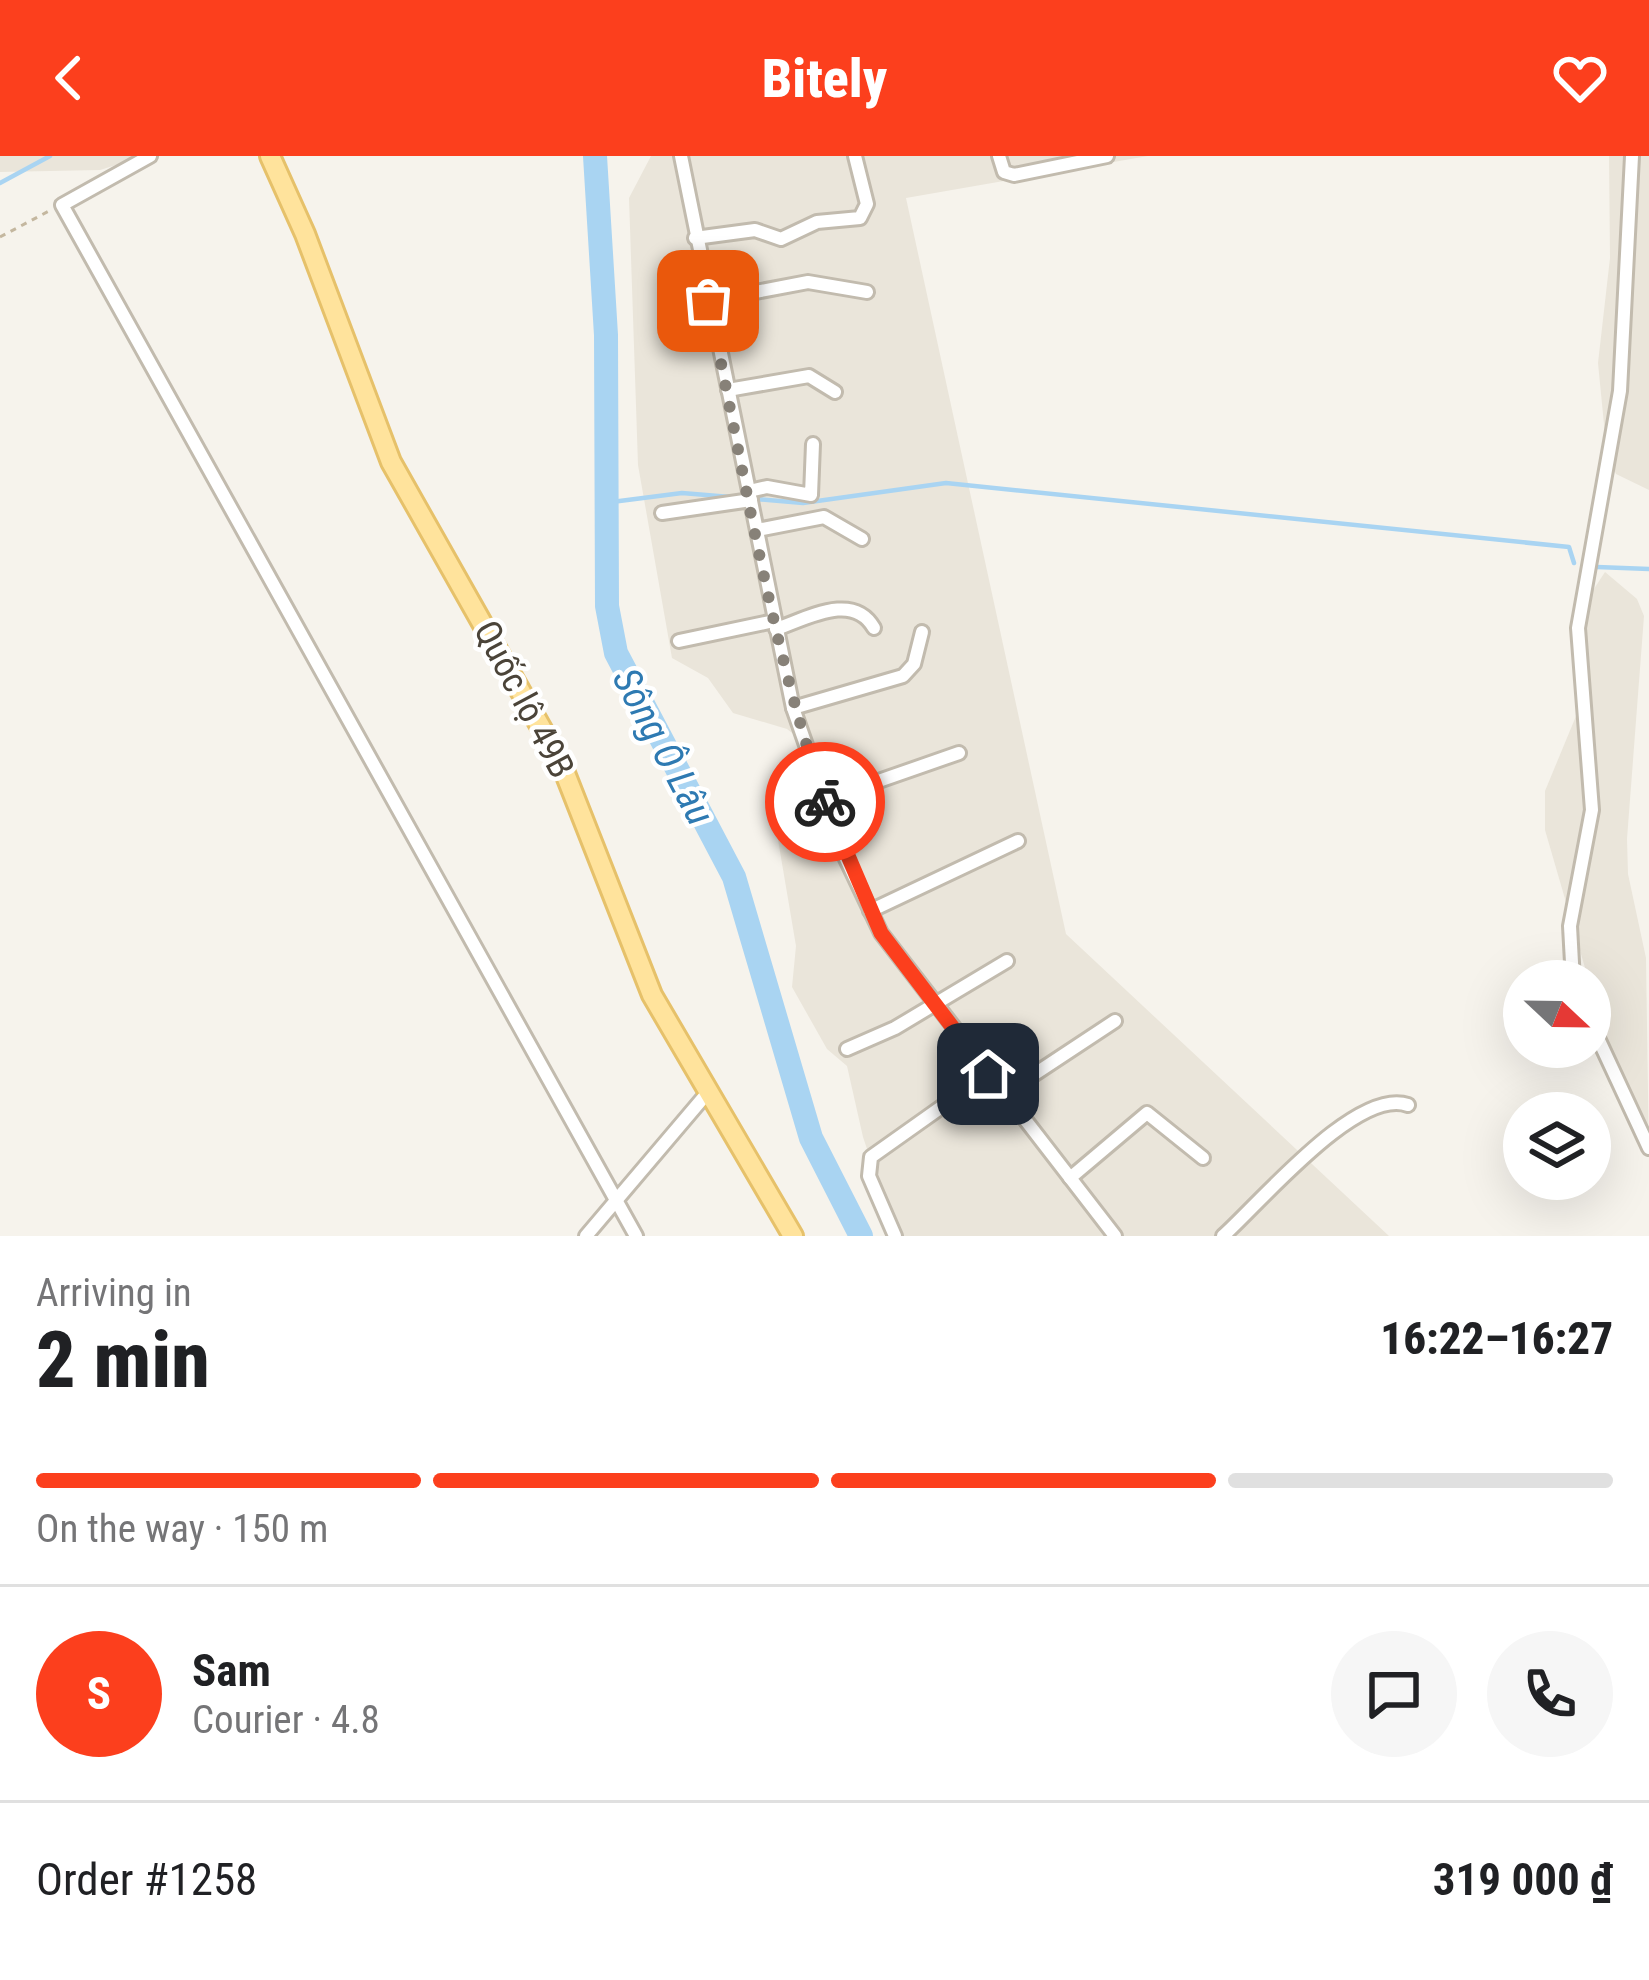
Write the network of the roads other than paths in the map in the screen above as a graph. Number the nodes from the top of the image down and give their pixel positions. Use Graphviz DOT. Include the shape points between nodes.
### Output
graph roads {
  1 [pos="151,156"];
  2 [pos="270,156"];
  3 [pos="681,156"];
  4 [pos="855,156"];
  5 [pos="999,156"];
  6 [pos="1102,156"];
  7 [pos="1632,156"];
  8 [pos="695,238"];
  9 [pos="867,292"];
  10 [pos="708,301"];
  11 [pos="728,390"];
  12 [pos="835,392"];
  13 [pos="813,444"];
  14 [pos="750,496"];
  15 [pos="662,512"];
  16 [pos="757,530"];
  17 [pos="862,539"];
  18 [pos="775,625"];
  19 [pos="874,628"];
  20 [pos="922,632"];
  21 [pos="679,640"];
  22 [pos="794,707"];
  23 [pos="959,753"];
  24 [pos="824,800"];
  25 [pos="1018,841"];
  26 [pos="870,911"];
  27 [pos="1572,960"];
  28 [pos="1007,961"];
  29 [pos="933,1004"];
  30 [pos="1115,1021"];
  31 [pos="847,1049"];
  32 [pos="1611,1066"];
  33 [pos="988,1074"];
  34 [pos="710,1090"];
  35 [pos="1003,1095"];
  36 [pos="1408,1105"];
  37 [pos="1649,1148"];
  38 [pos="1203,1158"];
  39 [pos="1070,1178"];
  40 [pos="616,1201"];
  41 [pos="1112,1235"];
  42 [pos="586,1236"];
  43 [pos="636,1236"];
  44 [pos="794,1236"];
  45 [pos="895,1236"];
  46 [pos="1223,1236"];
  1 -- 40 [label="street" via="62,205"];
  2 -- 34 [label="main road, Quốc lộ 49B" via="391,462 561,764 652,994"];
  3 -- 8 [label="street"];
  4 -- 8 [label="street" via="867,204 860,218 817,222 781,239 755,230"];
  5 -- 6 [label="street" via="1014,175"];
  7 -- 27 [label="street" via="1620,391 1578,628 1592,810 1570,926"];
  8 -- 10 [label="street"];
  9 -- 10 [label="street" via="813,281"];
  10 -- 11 [label="street"];
  11 -- 12 [label="street" via="809,376"];
  11 -- 14 [label="street"];
  13 -- 14 [label="street" via="811,496 766,487"];
  14 -- 15 [label="street"];
  14 -- 16 [label="street"];
  16 -- 17 [label="street" via="824,517"];
  16 -- 18 [label="street"];
  18 -- 19 [label="street" via="843,608"];
  18 -- 21 [label="street"];
  18 -- 22 [label="street"];
  20 -- 22 [label="street" via="903,676"];
  22 -- 24 [label="street"];
  23 -- 24 [label="street"];
  24 -- 26 [label="street"];
  25 -- 26 [label="street"];
  26 -- 29 [label="street"];
  28 -- 29 [label="street"];
  29 -- 31 [label="street"];
  29 -- 33 [label="street"];
  30 -- 35 [label="street"];
  32 -- 37 [label="street"];
  33 -- 35 [label="street"];
  33 -- 45 [label="street" via="871,1157 869,1176"];
  34 -- 40 [label="street"];
  34 -- 44 [label="main road, Quốc lộ 49B"];
  35 -- 39 [label="street"];
  36 -- 46 [label="street" via="1388,1100 1336,1127"];
  38 -- 39 [label="street" via="1147,1113"];
  39 -- 41 [label="street"];
  40 -- 42 [label="street"];
  40 -- 43 [label="street"];
}
